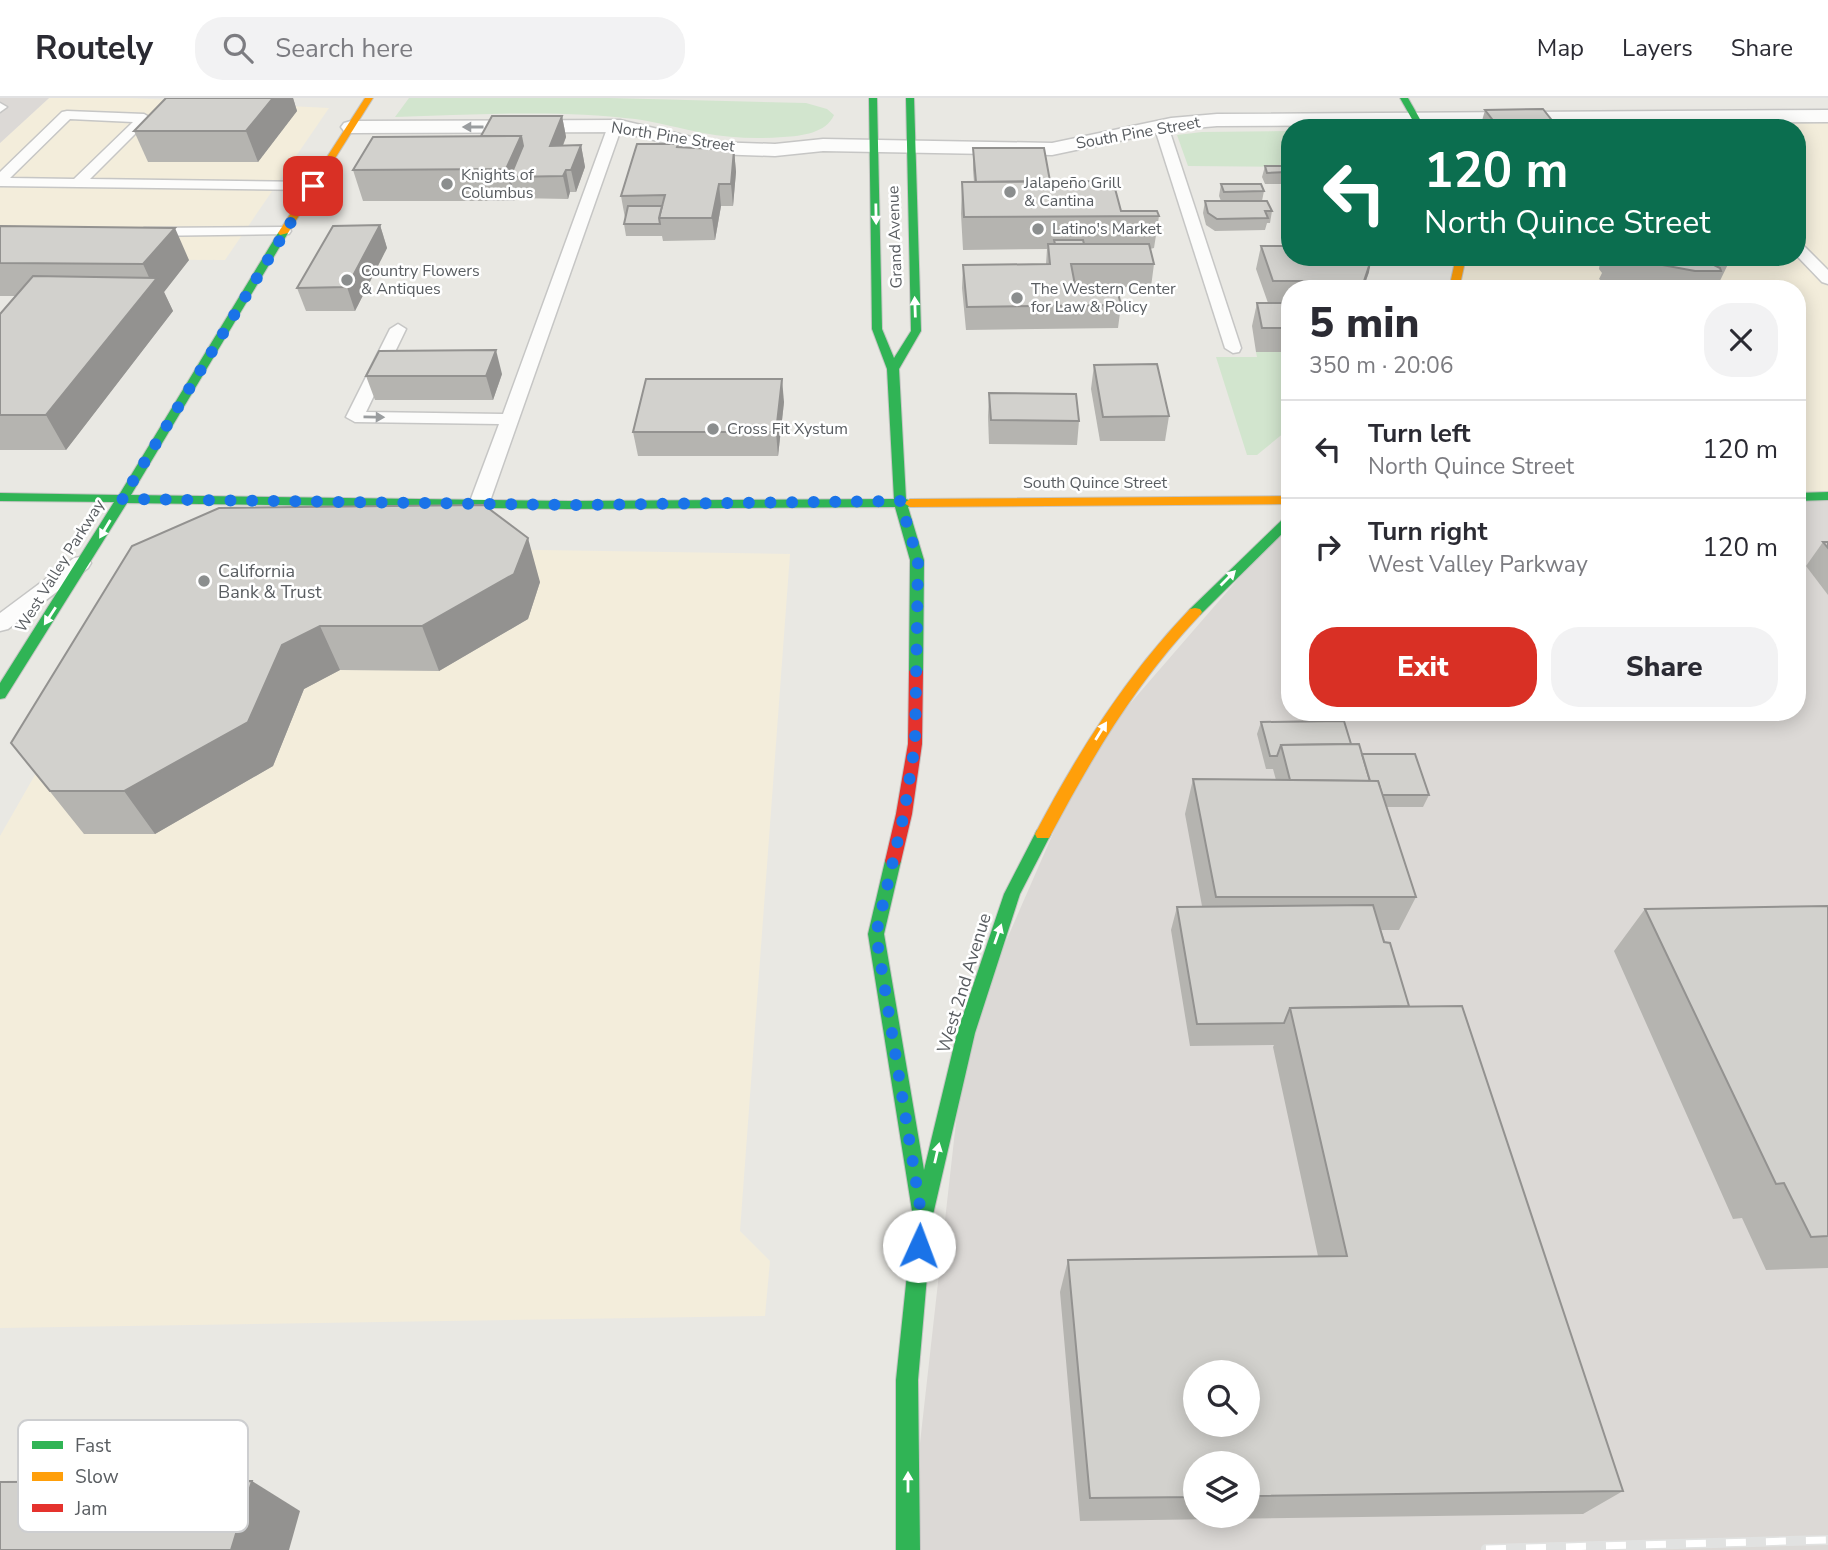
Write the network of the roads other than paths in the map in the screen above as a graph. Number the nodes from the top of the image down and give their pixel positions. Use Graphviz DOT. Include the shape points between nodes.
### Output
graph roads {
  1 [pos="369,98"];
  2 [pos="873,98"];
  3 [pos="910,98"];
  4 [pos="1404,98"];
  5 [pos="1828,116"];
  6 [pos="1417,119"];
  7 [pos="1752,119"];
  8 [pos="1281,121"];
  9 [pos="615,126"];
  10 [pos="1161,126"];
  11 [pos="351,127"];
  12 [pos="872,146"];
  13 [pos="910,147"];
  14 [pos="0,181"];
  15 [pos="78,183"];
  16 [pos="313,186"];
  17 [pos="284,231"];
  18 [pos="132,232"];
  19 [pos="1806,256"];
  20 [pos="1828,279"];
  21 [pos="398,329"];
  22 [pos="1233,348"];
  23 [pos="893,369"];
  24 [pos="510,419"];
  25 [pos="1828,496"];
  26 [pos="0,497"];
  27 [pos="1806,497"];
  28 [pos="122,499"];
  29 [pos="1281,500"];
  30 [pos="900,501"];
  31 [pos="479,504"];
  32 [pos="1281,528"];
  33 [pos="87,558"];
  34 [pos="0,624"];
  35 [pos="0,694"];
  36 [pos="922,1219"];
  37 [pos="908,1550"];
  1 -- 11 [label="main road, West Valley Parkway"];
  2 -- 12 [label="main road, Grand Avenue"];
  3 -- 13 [label="main road, Grand Avenue"];
  4 -- 6 [label="main road"];
  5 -- 7 [label="street, South Pine Street"];
  8 -- 10 [label="street, South Pine Street" via="1217,120"];
  9 -- 11 [label="street, North Pine Street, one-way"];
  9 -- 12 [label="street, North Pine Street" via="713,148"];
  9 -- 24 [label="lane"];
  10 -- 13 [label="street, South Pine Street" via="1052,149"];
  10 -- 22 [label="lane"];
  11 -- 16 [label="main road, West Valley Parkway"];
  12 -- 13 [label="street, North Pine Street"];
  12 -- 23 [label="main road, Grand Avenue, one-way" via="877,329"];
  23 -- 13 [label="main road, Grand Avenue, one-way" via="916,331"];
  14 -- 15 [label="lane"];
  14 -- 15 [label="lane" via="67,115 144,118"];
  15 -- 16 [label="lane"];
  16 -- 17 [label="main road, West Valley Parkway"];
  17 -- 18 [label="lane"];
  17 -- 28 [label="main road, West Valley Parkway"];
  19 -- 20 [label="lane"];
  21 -- 24 [label="lane, one-way" via="355,417"];
  23 -- 30 [label="main road, Grand Avenue"];
  24 -- 31 [label="lane"];
  25 -- 27 [label="main road"];
  26 -- 28 [label="main road, South Quince Street"];
  28 -- 31 [label="main road, South Quince Street"];
  28 -- 33 [label="main road, West Valley Parkway, one-way"];
  29 -- 30 [label="main road, South Quince Street"];
  30 -- 31 [label="main road, South Quince Street"];
  30 -- 36 [label="main road, Grand Avenue" via="918,560 915,744 876,934"];
  36 -- 32 [label="main road, West 2nd Avenue, one-way" via="966,1032 1004,917 1068,785 1123,696 1171,636"];
  33 -- 34 [label="lane"];
  33 -- 35 [label="main road, West Valley Parkway, one-way"];
  37 -- 36 [label="main road, West 2nd Avenue, one-way" via="907,1380"];
}
